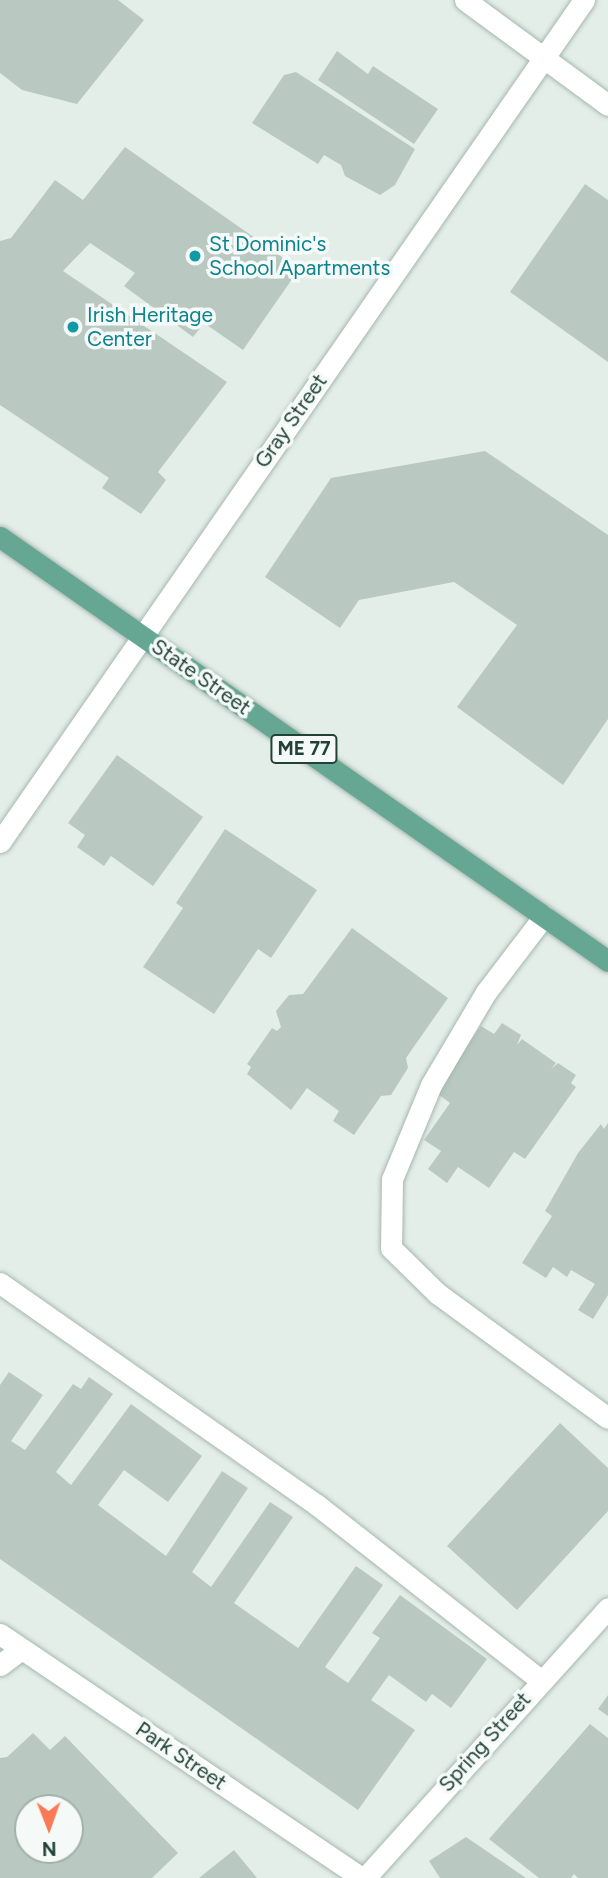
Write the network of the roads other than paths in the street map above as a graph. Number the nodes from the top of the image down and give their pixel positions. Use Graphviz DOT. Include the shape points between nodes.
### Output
graph roads {
  1 [pos="465,0"];
  2 [pos="584,0"];
  3 [pos="543,61"];
  4 [pos="608,104"];
  5 [pos="0,537"];
  6 [pos="141,636"];
  7 [pos="0,842"];
  8 [pos="544,916"];
  9 [pos="608,961"];
  10 [pos="0,1283"];
  11 [pos="608,1418"];
  12 [pos="608,1608"];
  13 [pos="0,1634"];
  14 [pos="21,1648"];
  15 [pos="0,1665"];
  16 [pos="540,1681"];
  17 [pos="363,1878"];
  1 -- 3 [label="street"];
  2 -- 3 [label="street, Gray Street"];
  3 -- 4 [label="street"];
  3 -- 6 [label="street, Gray Street"];
  5 -- 6 [label="main road, State Street / ME 77"];
  6 -- 7 [label="street, Gray Street"];
  6 -- 8 [label="main road, State Street / ME 77"];
  8 -- 9 [label="main road, State Street / ME 77"];
  8 -- 11 [label="street" via="486,992 431,1085 391,1179 390,1248 438,1294"];
  10 -- 16 [label="street" via="317,1505"];
  12 -- 16 [label="street, Spring Street"];
  13 -- 14 [label="street, Park Street"];
  14 -- 15 [label="street"];
  14 -- 17 [label="street, Park Street"];
  16 -- 17 [label="street, Spring Street"];
}
